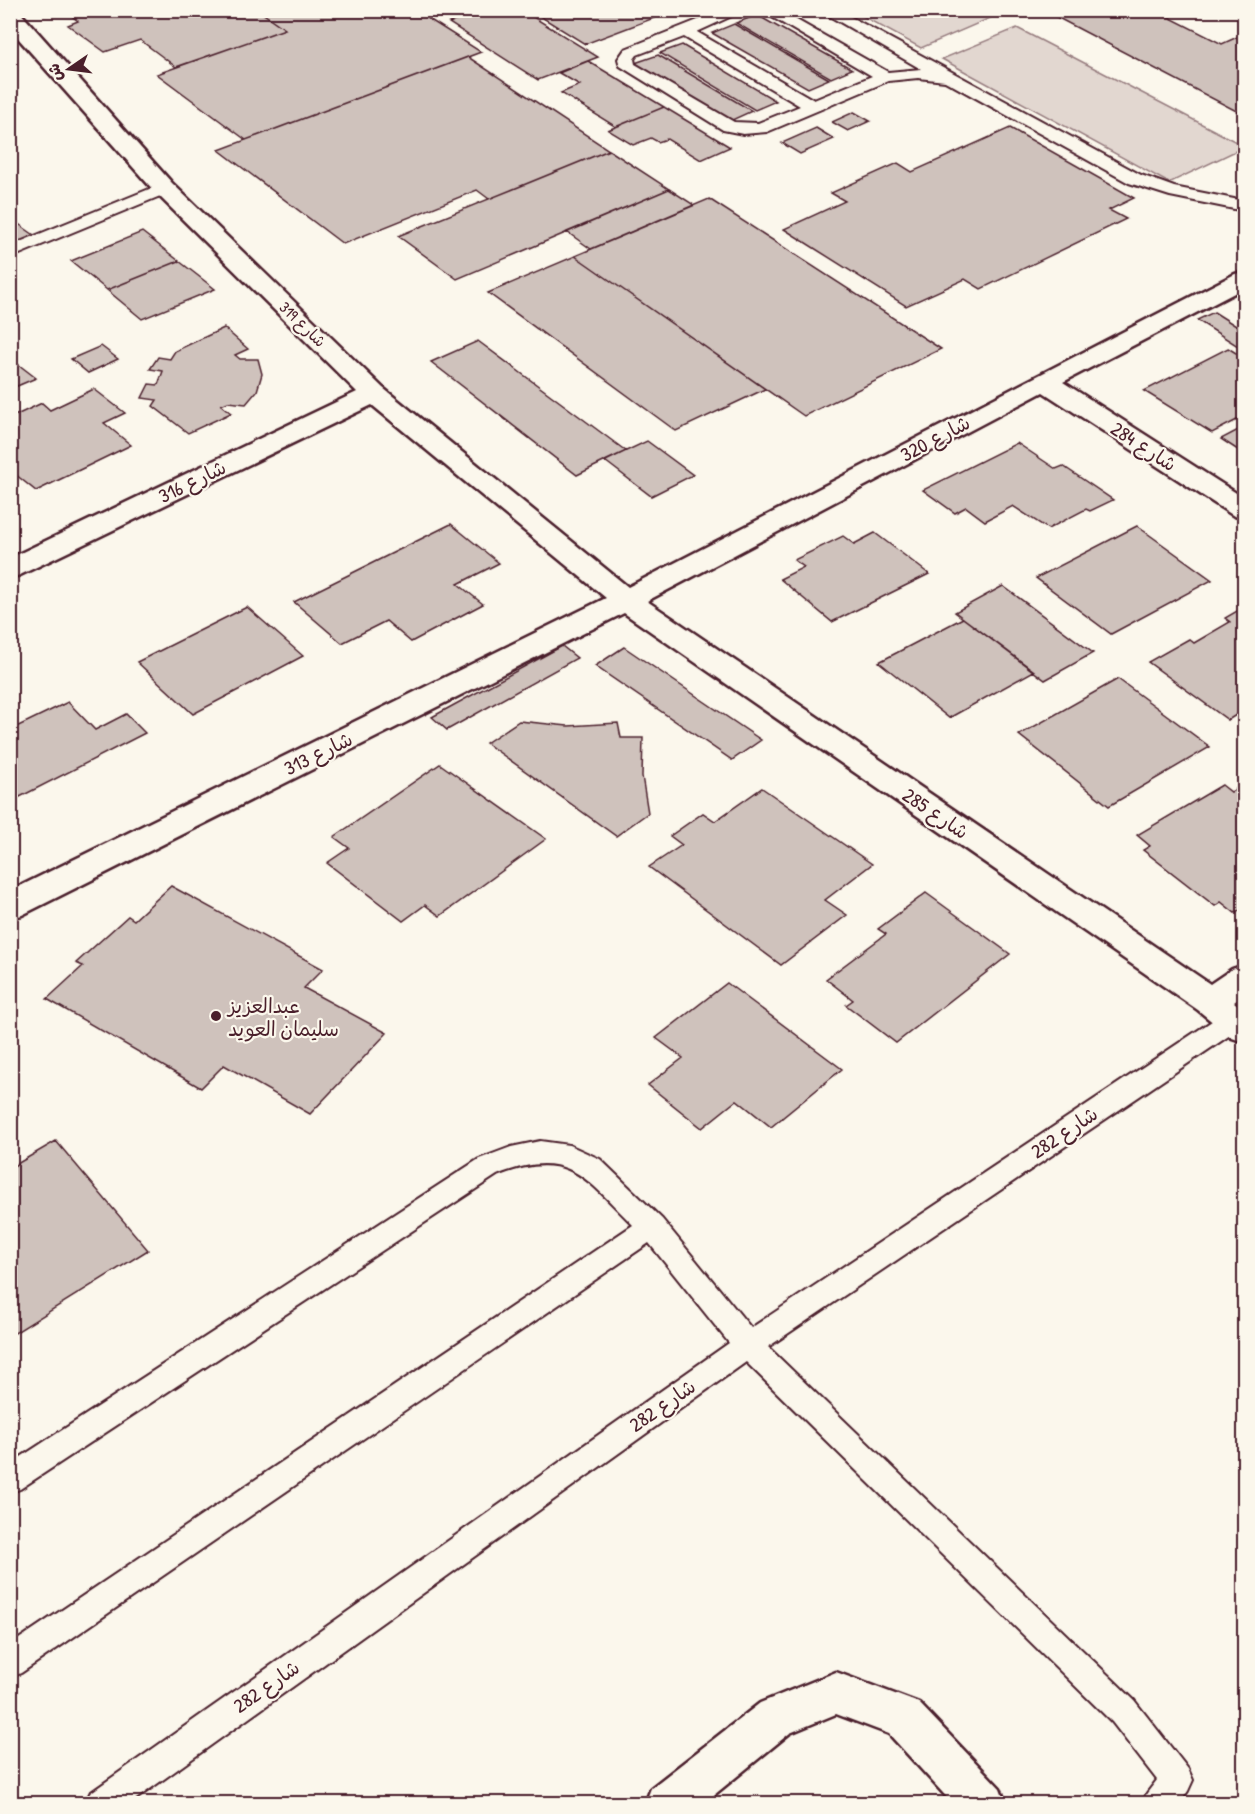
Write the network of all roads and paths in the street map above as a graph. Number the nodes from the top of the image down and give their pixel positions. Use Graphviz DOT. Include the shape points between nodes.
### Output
graph roads {
  1 [pos="738,10"];
  2 [pos="767,10"];
  3 [pos="826,10"];
  4 [pos="10,15"];
  5 [pos="685,31"];
  6 [pos="885,76"];
  7 [pos="948,77"];
  8 [pos="812,106"];
  9 [pos="164,188"];
  10 [pos="1245,206"];
  11 [pos="10,253"];
  12 [pos="1245,279"];
  13 [pos="1044,381"];
  14 [pos="374,394"];
  15 [pos="1245,510"];
  16 [pos="10,569"];
  17 [pos="626,600"];
  18 [pos="10,906"];
  19 [pos="1245,978"];
  20 [pos="1229,1016"];
  21 [pos="652,1227"];
  22 [pos="748,1345"];
  23 [pos="10,1480"];
  24 [pos="10,1663"];
  25 [pos="101,1803"];
  26 [pos="667,1803"];
  27 [pos="984,1803"];
  28 [pos="1158,1803"];
  1 -- 5 [label="lane"];
  2 -- 6 [label="lane"];
  3 -- 7 [label="lane"];
  4 -- 9 [label="street, شارع 319"];
  5 -- 8 [label="lane"];
  5 -- 8 [label="lane" via="631,52 626,59 628,66 729,126 760,128"];
  6 -- 7 [label="lane" via="918,73"];
  6 -- 8 [label="lane"];
  7 -- 10 [label="lane" via="1135,180"];
  9 -- 11 [label="lane"];
  9 -- 14 [label="street, شارع 319"];
  12 -- 13 [label="street, شارع 320"];
  13 -- 15 [label="street, شارع 284"];
  13 -- 17 [label="street, شارع 320"];
  14 -- 16 [label="street, شارع 316"];
  14 -- 17 [label="street, شارع 319"];
  17 -- 18 [label="street, شارع 313"];
  17 -- 20 [label="street, شارع 285"];
  19 -- 20 [label="street"];
  20 -- 22 [label="lane, شارع 282"];
  21 -- 22 [label="lane"];
  21 -- 23 [label="lane" via="591,1167 569,1156 540,1152 488,1167"];
  21 -- 24 [label="lane"];
  22 -- 25 [label="lane, شارع 282"];
  22 -- 28 [label="lane" via="1122,1712 1177,1780"];
  26 -- 27 [label="street" via="775,1718 836,1693 904,1718"];
}
